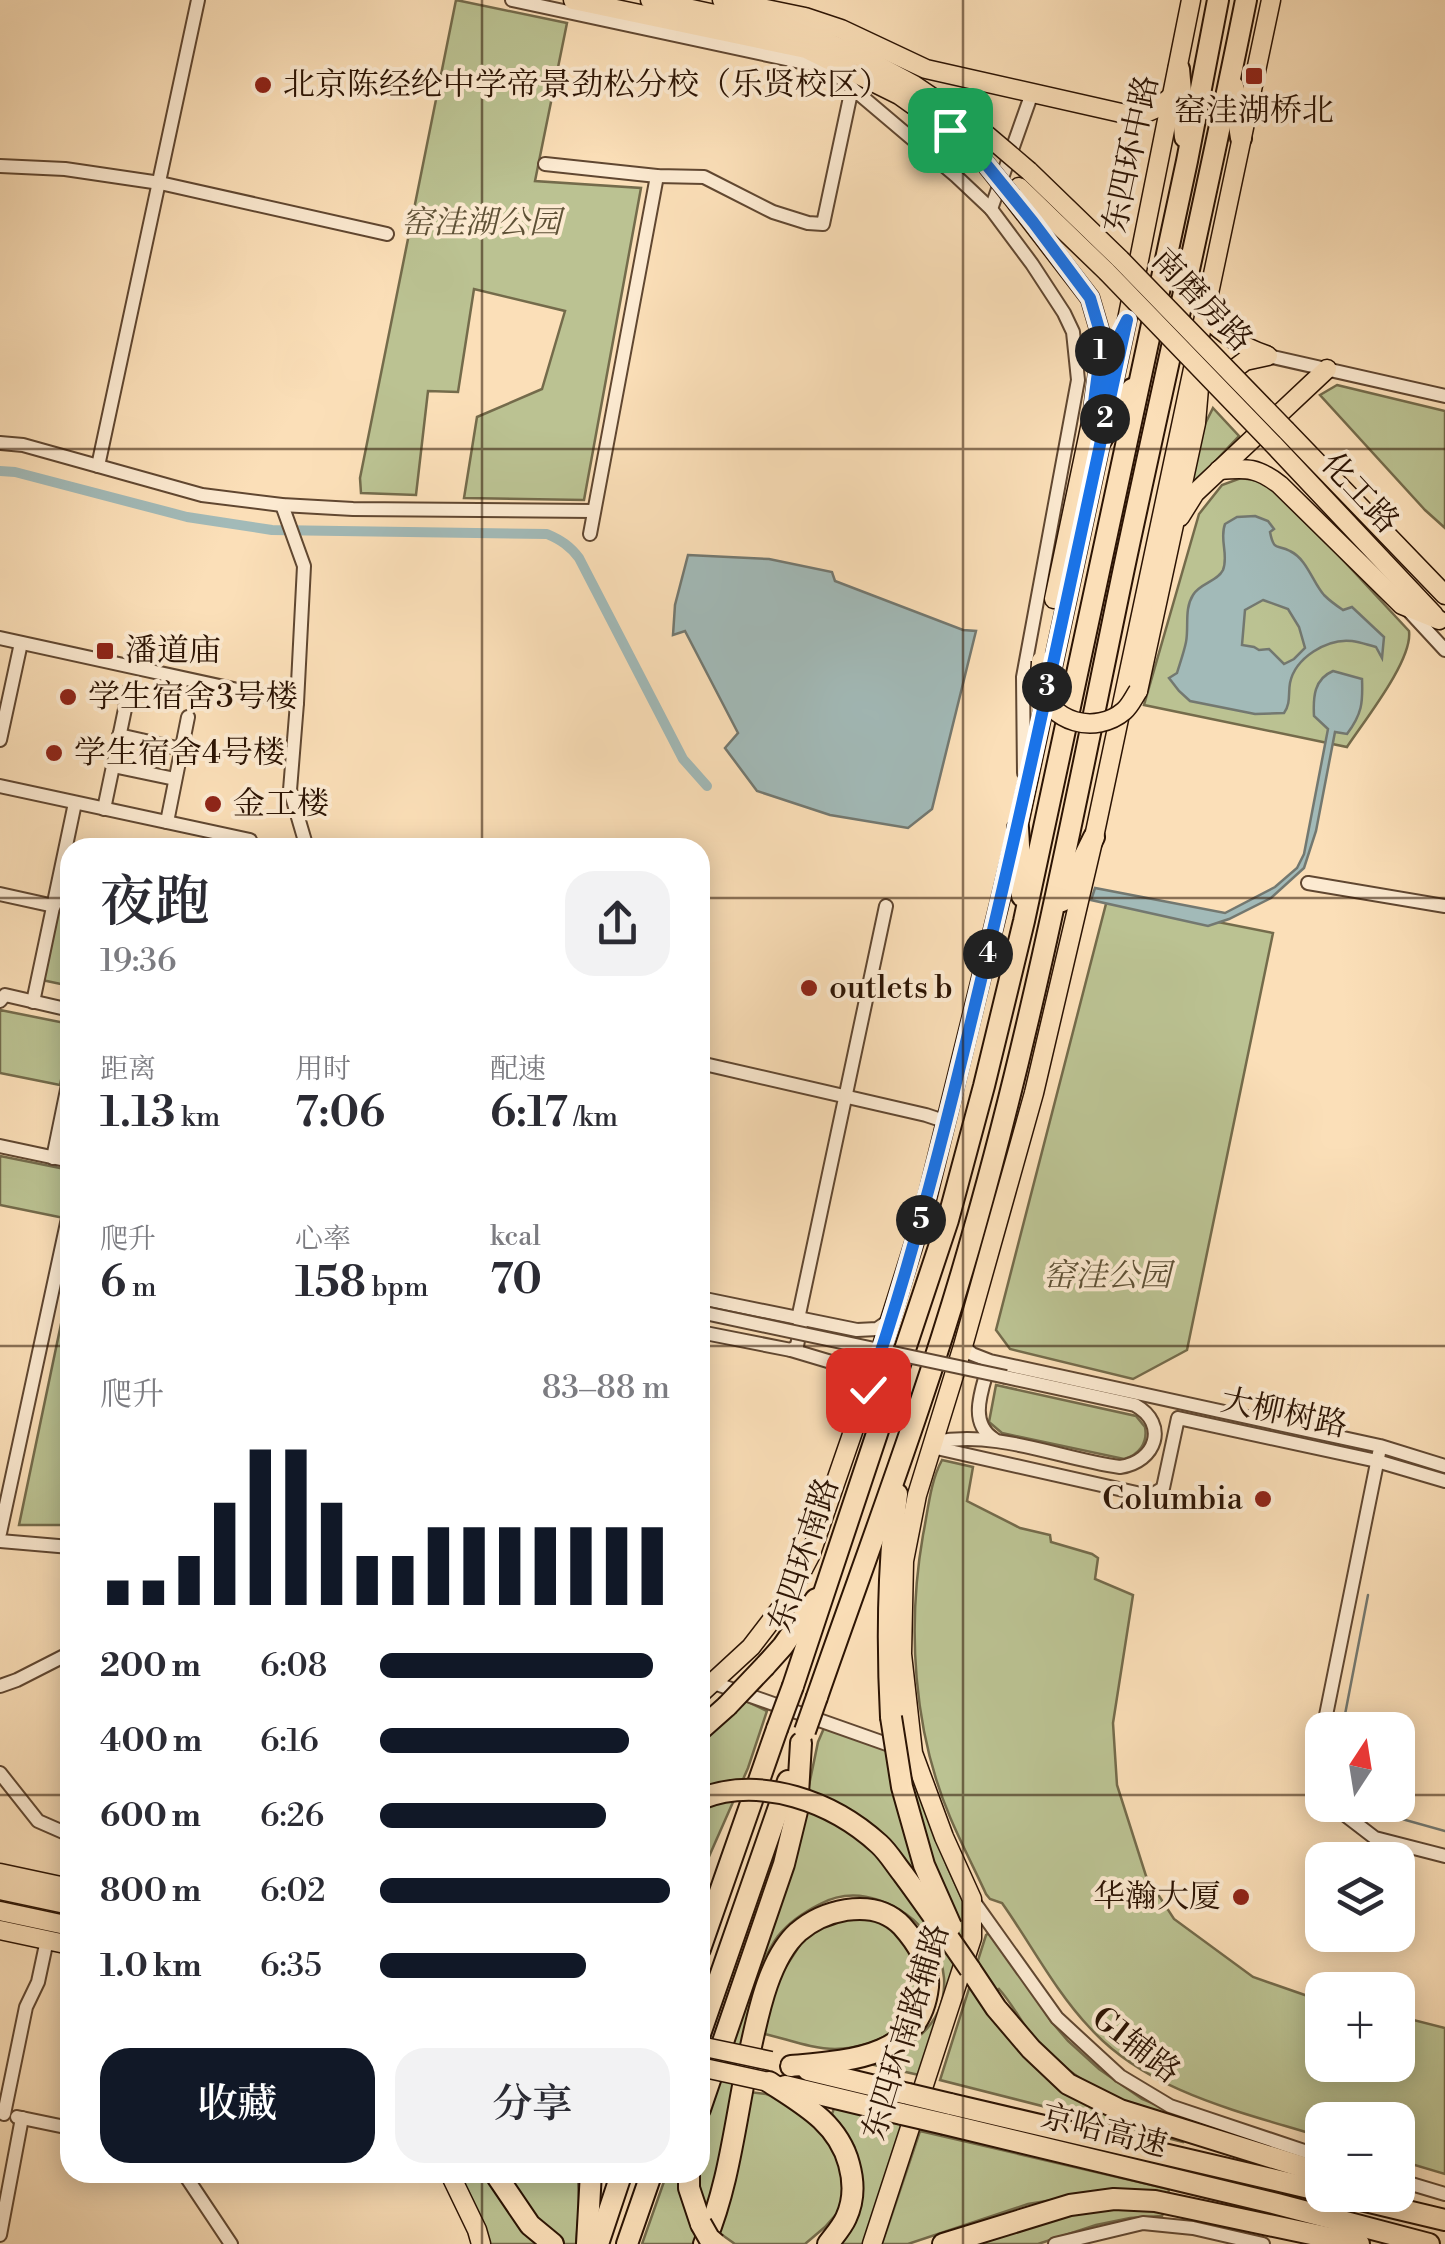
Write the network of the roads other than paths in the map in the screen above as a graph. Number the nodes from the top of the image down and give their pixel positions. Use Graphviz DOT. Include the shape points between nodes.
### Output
graph roads {
  1 [pos="198,0"];
  2 [pos="512,0"];
  3 [pos="573,0"];
  4 [pos="650,0"];
  5 [pos="722,0"];
  6 [pos="1191,0"];
  7 [pos="1218,0"];
  8 [pos="1246,0"];
  9 [pos="1271,0"];
  10 [pos="635,14"];
  11 [pos="841,29"];
  12 [pos="700,41"];
  13 [pos="866,60"];
  14 [pos="1179,70"];
  15 [pos="1231,73"];
  16 [pos="845,83"];
  17 [pos="1032,93"];
  18 [pos="1174,94"];
  19 [pos="950,130"];
  20 [pos="1241,138"];
  21 [pos="977,139"];
  22 [pos="1187,161"];
  23 [pos="545,164"];
  24 [pos="0,166"];
  25 [pos="657,176"];
  26 [pos="160,184"];
  27 [pos="1020,185"];
  28 [pos="991,209"];
  29 [pos="387,234"];
  30 [pos="1204,316"];
  31 [pos="1127,320"];
  32 [pos="1149,338"];
  33 [pos="1268,356"];
  34 [pos="1326,369"];
  35 [pos="1141,374"];
  36 [pos="1445,396"];
  37 [pos="1092,418"];
  38 [pos="1196,422"];
  39 [pos="1280,437"];
  40 [pos="1100,442"];
  41 [pos="0,443"];
  42 [pos="98,466"];
  43 [pos="1219,470"];
  44 [pos="593,510"];
  45 [pos="284,511"];
  46 [pos="1174,526"];
  47 [pos="590,534"];
  48 [pos="1443,590"];
  49 [pos="1402,605"];
  50 [pos="1442,623"];
  51 [pos="0,638"];
  52 [pos="21,642"];
  53 [pos="1445,650"];
  54 [pos="129,690"];
  55 [pos="297,703"];
  56 [pos="188,717"];
  57 [pos="119,735"];
  58 [pos="0,740"];
  59 [pos="181,749"];
  60 [pos="113,766"];
  61 [pos="176,779"];
  62 [pos="0,786"];
  63 [pos="1025,790"];
  64 [pos="75,802"];
  65 [pos="104,809"];
  66 [pos="167,822"];
  67 [pos="1018,828"];
  68 [pos="1094,837"];
  69 [pos="70,838"];
  70 [pos="241,838"];
  71 [pos="305,838"];
  72 [pos="1308,883"];
  73 [pos="60,890"];
  74 [pos="0,894"];
  75 [pos="54,906"];
  76 [pos="886,906"];
  77 [pos="1445,906"];
  78 [pos="1024,921"];
  79 [pos="1050,925"];
  80 [pos="0,1001"];
  81 [pos="34,1002"];
  82 [pos="60,1008"];
  83 [pos="710,1065"];
  84 [pos="845,1098"];
  85 [pos="946,1122"];
  86 [pos="60,1123"];
  87 [pos="0,1146"];
  88 [pos="53,1158"];
  89 [pos="60,1159"];
  90 [pos="60,1255"];
  91 [pos="710,1300"];
  92 [pos="710,1314"];
  93 [pos="798,1319"];
  94 [pos="890,1320"];
  95 [pos="710,1334"];
  96 [pos="963,1346"];
  97 [pos="791,1350"];
  98 [pos="990,1362"];
  99 [pos="868,1390"];
  100 [pos="1179,1411"];
  101 [pos="994,1439"];
  102 [pos="933,1444"];
  103 [pos="1380,1446"];
  104 [pos="903,1451"];
  105 [pos="1377,1461"];
  106 [pos="1445,1466"];
  107 [pos="1445,1481"];
  108 [pos="0,1533"];
  109 [pos="0,1541"];
  110 [pos="60,1546"];
  111 [pos="826,1586"];
  112 [pos="60,1658"];
  113 [pos="710,1685"];
  114 [pos="0,1686"];
  115 [pos="710,1689"];
  116 [pos="1327,1712"];
  117 [pos="710,1721"];
  118 [pos="803,1737"];
  119 [pos="913,1753"];
  120 [pos="0,1773"];
  121 [pos="710,1797"];
  122 [pos="1354,1822"];
  123 [pos="60,1831"];
  124 [pos="1445,1856"];
  125 [pos="0,1872"];
  126 [pos="60,1886"];
  127 [pos="0,1890"];
  128 [pos="972,1899"];
  129 [pos="60,1902"];
  130 [pos="0,1911"];
  131 [pos="710,1921"];
  132 [pos="60,1924"];
  133 [pos="0,1930"];
  134 [pos="47,1940"];
  135 [pos="60,1943"];
  136 [pos="970,1969"];
  137 [pos="710,2005"];
  138 [pos="710,2050"];
  139 [pos="710,2068"];
  140 [pos="774,2073"];
  141 [pos="710,2079"];
  142 [pos="2,2114"];
  143 [pos="947,2114"];
  144 [pos="22,2118"];
  145 [pos="60,2126"];
  146 [pos="1305,2151"];
  147 [pos="1305,2168"];
  148 [pos="190,2183"];
  149 [pos="454,2183"];
  150 [pos="501,2183"];
  151 [pos="591,2183"];
  152 [pos="618,2183"];
  153 [pos="648,2183"];
  154 [pos="690,2183"];
  155 [pos="1415,2185"];
  156 [pos="1305,2188"];
  157 [pos="1445,2194"];
  158 [pos="1415,2199"];
  159 [pos="1445,2208"];
  160 [pos="1411,2212"];
  161 [pos="1445,2220"];
  162 [pos="703,2234"];
  163 [pos="0,2235"];
  164 [pos="230,2244"];
  165 [pos="481,2244"];
  166 [pos="553,2244"];
  167 [pos="587,2244"];
  168 [pos="598,2244"];
  169 [pos="628,2244"];
  170 [pos="716,2244"];
  171 [pos="828,2244"];
  172 [pos="872,2244"];
  173 [pos="943,2244"];
  174 [pos="1055,2244"];
  175 [pos="1264,2244"];
  176 [pos="1359,2244"];
  177 [pos="1429,2244"];
  1 -- 26 [label="street"];
  2 -- 12 [label="street"];
  3 -- 10 [label="main road"];
  4 -- 13 [label="main road" via="810,35"];
  5 -- 11 [label="main road"];
  6 -- 14 [label="main road, 东四环中路"];
  7 -- 22 [label="highway, 东四环中路"];
  8 -- 15 [label="highway"];
  9 -- 20 [label="main road"];
  10 -- 12 [label="main road"];
  10 -- 19 [label="main road" via="806,49 898,95"];
  11 -- 13 [label="main road"];
  11 -- 17 [label="main road" via="926,69"];
  12 -- 16 [label="street" via="819,66"];
  13 -- 21 [label="main road" via="914,85"];
  14 -- 18 [label="main road, 东四环中路"];
  14 -- 22 [label="highway"];
  15 -- 20 [label="highway"];
  15 -- 79 [label="highway, 东四环南路"];
  16 -- 19 [label="main road"];
  16 -- 25 [label="street" via="823,224 773,212 704,177"];
  16 -- 28 [label="street"];
  17 -- 18 [label="main road" via="1130,115 1158,109"];
  17 -- 28 [label="street"];
  18 -- 31 [label="main road, 东四环中路"];
  19 -- 21 [label="main road"];
  20 -- 30 [label="main road"];
  21 -- 27 [label="main road, bridge"];
  21 -- 27 [label="main road, bridge"];
  22 -- 32 [label="highway, 东四环中路"];
  23 -- 25 [label="street"];
  24 -- 26 [label="street"];
  25 -- 44 [label="street"];
  26 -- 29 [label="street"];
  26 -- 42 [label="street"];
  27 -- 37 [label="main road" via="1090,298 1100,332"];
  27 -- 39 [label="main road, 南磨房路, bridge" via="1113,265"];
  28 -- 63 [label="street" via="1064,313 1078,380 1023,677"];
  30 -- 33 [label="main road" via="1223,334"];
  30 -- 38 [label="main road"];
  30 -- 68 [label="main road, 东四环南路辅路"];
  31 -- 37 [label="main road"];
  31 -- 40 [label="main road"];
  32 -- 35 [label="highway, 东四环南路"];
  33 -- 34 [label="street"];
  33 -- 38 [label="main road" via="1245,360 1224,376"];
  34 -- 36 [label="street"];
  34 -- 43 [label="main road"];
  35 -- 40 [label="highway"];
  35 -- 78 [label="highway, 东四环南路"];
  37 -- 46 [label="main road, bridge" via="1041,661 1040,685 1050,706 1068,720 1108,721 1138,691"];
  38 -- 46 [label="main road"];
  39 -- 48 [label="main road, 化工路"];
  39 -- 50 [label="main road, 化工路"];
  40 -- 63 [label="main road"];
  41 -- 42 [label="street"];
  42 -- 45 [label="street"];
  43 -- 46 [label="main road"];
  43 -- 49 [label="main road" via="1264,472"];
  44 -- 45 [label="street"];
  44 -- 47 [label="street"];
  45 -- 55 [label="street" via="304,566"];
  49 -- 50 [label="main road"];
  49 -- 53 [label="street"];
  51 -- 52 [label="street"];
  52 -- 55 [label="street"];
  52 -- 58 [label="street"];
  54 -- 57 [label="street"];
  55 -- 71 [label="street" via="290,790"];
  56 -- 59 [label="street"];
  57 -- 59 [label="street"];
  57 -- 60 [label="street"];
  59 -- 61 [label="street"];
  60 -- 61 [label="street"];
  60 -- 65 [label="street"];
  61 -- 66 [label="street"];
  62 -- 64 [label="street"];
  63 -- 67 [label="main road"];
  64 -- 65 [label="street"];
  64 -- 69 [label="street"];
  65 -- 66 [label="street"];
  66 -- 70 [label="street"];
  67 -- 78 [label="highway"];
  67 -- 85 [label="main road"];
  68 -- 79 [label="highway"];
  68 -- 96 [label="main road, 东四环南路辅路" via="1034,1093"];
  72 -- 77 [label="street"];
  73 -- 75 [label="street"];
  74 -- 75 [label="street"];
  75 -- 81 [label="street"];
  76 -- 84 [label="street"];
  78 -- 111 [label="highway, 东四环南路" via="948,1220"];
  79 -- 104 [label="highway, 东四环南路" via="975,1228"];
  80 -- 81 [label="street" via="5,995"];
  81 -- 82 [label="street"];
  83 -- 84 [label="street"];
  84 -- 85 [label="street"];
  84 -- 93 [label="street"];
  85 -- 94 [label="main road"];
  86 -- 88 [label="street"];
  87 -- 88 [label="street"];
  88 -- 89 [label="street"];
  90 -- 108 [label="street"];
  91 -- 93 [label="street"];
  92 -- 101 [label="street, bridge" via="1135,1405 1154,1425 1150,1450 1128,1466"];
  93 -- 94 [label="street" via="857,1330"];
  93 -- 97 [label="street"];
  94 -- 99 [label="main road"];
  95 -- 97 [label="street"];
  96 -- 98 [label="street, 大柳树路"];
  96 -- 102 [label="main road, 东四环南路辅路"];
  97 -- 99 [label="street" via="848,1367"];
  98 -- 100 [label="street, 大柳树路"];
  98 -- 101 [label="street" via="979,1417"];
  99 -- 113 [label="main road" via="810,1556 787,1600"];
  100 -- 102 [label="street, 大柳树路" via="1164,1488 1150,1496"];
  100 -- 103 [label="street, 大柳树路"];
  100 -- 105 [label="street, 大柳树路"];
  101 -- 102 [label="street"];
  102 -- 119 [label="main road, 东四环南路辅路" via="904,1562 902,1654"];
  103 -- 105 [label="street"];
  103 -- 106 [label="street, 大柳树路"];
  104 -- 118 [label="highway, 东四环南路, bridge"];
  104 -- 136 [label="highway, bridge" via="889,1592 891,1717 924,1865"];
  105 -- 107 [label="street, 大柳树路"];
  105 -- 116 [label="street"];
  109 -- 110 [label="street"];
  111 -- 117 [label="highway, bridge" via="783,1646"];
  111 -- 131 [label="highway, 东四环南路, bridge"];
  112 -- 114 [label="street"];
  115 -- 119 [label="street"];
  118 -- 137 [label="highway"];
  118 -- 141 [label="highway" via="798,1812 784,1864"];
  119 -- 128 [label="main road, 东四环南路辅路"];
  120 -- 123 [label="street" via="38,1821"];
  121 -- 136 [label="highway, bridge" via="747,1789 833,1810 881,1845"];
  122 -- 124 [label="street" via="1375,1838"];
  125 -- 126 [label="main road"];
  127 -- 129 [label="main road"];
  128 -- 146 [label="street, G1辅路" via="1058,2018 1120,2076 1170,2106"];
  128 -- 172 [label="main road, 东四环南路辅路" via="972,1938"];
  130 -- 132 [label="main road"];
  133 -- 134 [label="main road"];
  134 -- 135 [label="main road"];
  134 -- 142 [label="street"];
  136 -- 147 [label="highway" via="996,2008 1068,2084 1120,2110"];
  138 -- 140 [label="main road, bridge"];
  139 -- 140 [label="main road, bridge"];
  140 -- 143 [label="highway, 京哈高速, bridge"];
  140 -- 162 [label="highway" via="866,2058 904,2038 925,2008 928,1979 920,1946 896,1920 866,1907 828,1913 797,1932 778,1960 761,1999 725,2176"];
  140 -- 171 [label="highway" via="832,2128 846,2151 854,2183 846,2218"];
  142 -- 144 [label="street"];
  143 -- 156 [label="highway, 京哈高速"];
  143 -- 177 [label="highway, 京哈高速"];
  144 -- 145 [label="street"];
  144 -- 163 [label="street"];
  148 -- 164 [label="street"];
  149 -- 165 [label="main road"];
  150 -- 166 [label="highway"];
  151 -- 167 [label="highway"];
  152 -- 168 [label="highway"];
  153 -- 169 [label="highway"];
  154 -- 162 [label="highway"];
  155 -- 157 [label="street"];
  158 -- 159 [label="highway"];
  160 -- 161 [label="highway"];
  162 -- 170 [label="highway, bridge"];
  173 -- 176 [label="highway" via="1070,2205 1114,2199 1156,2201"];
  174 -- 175 [label="street" via="1143,2223"];
}
